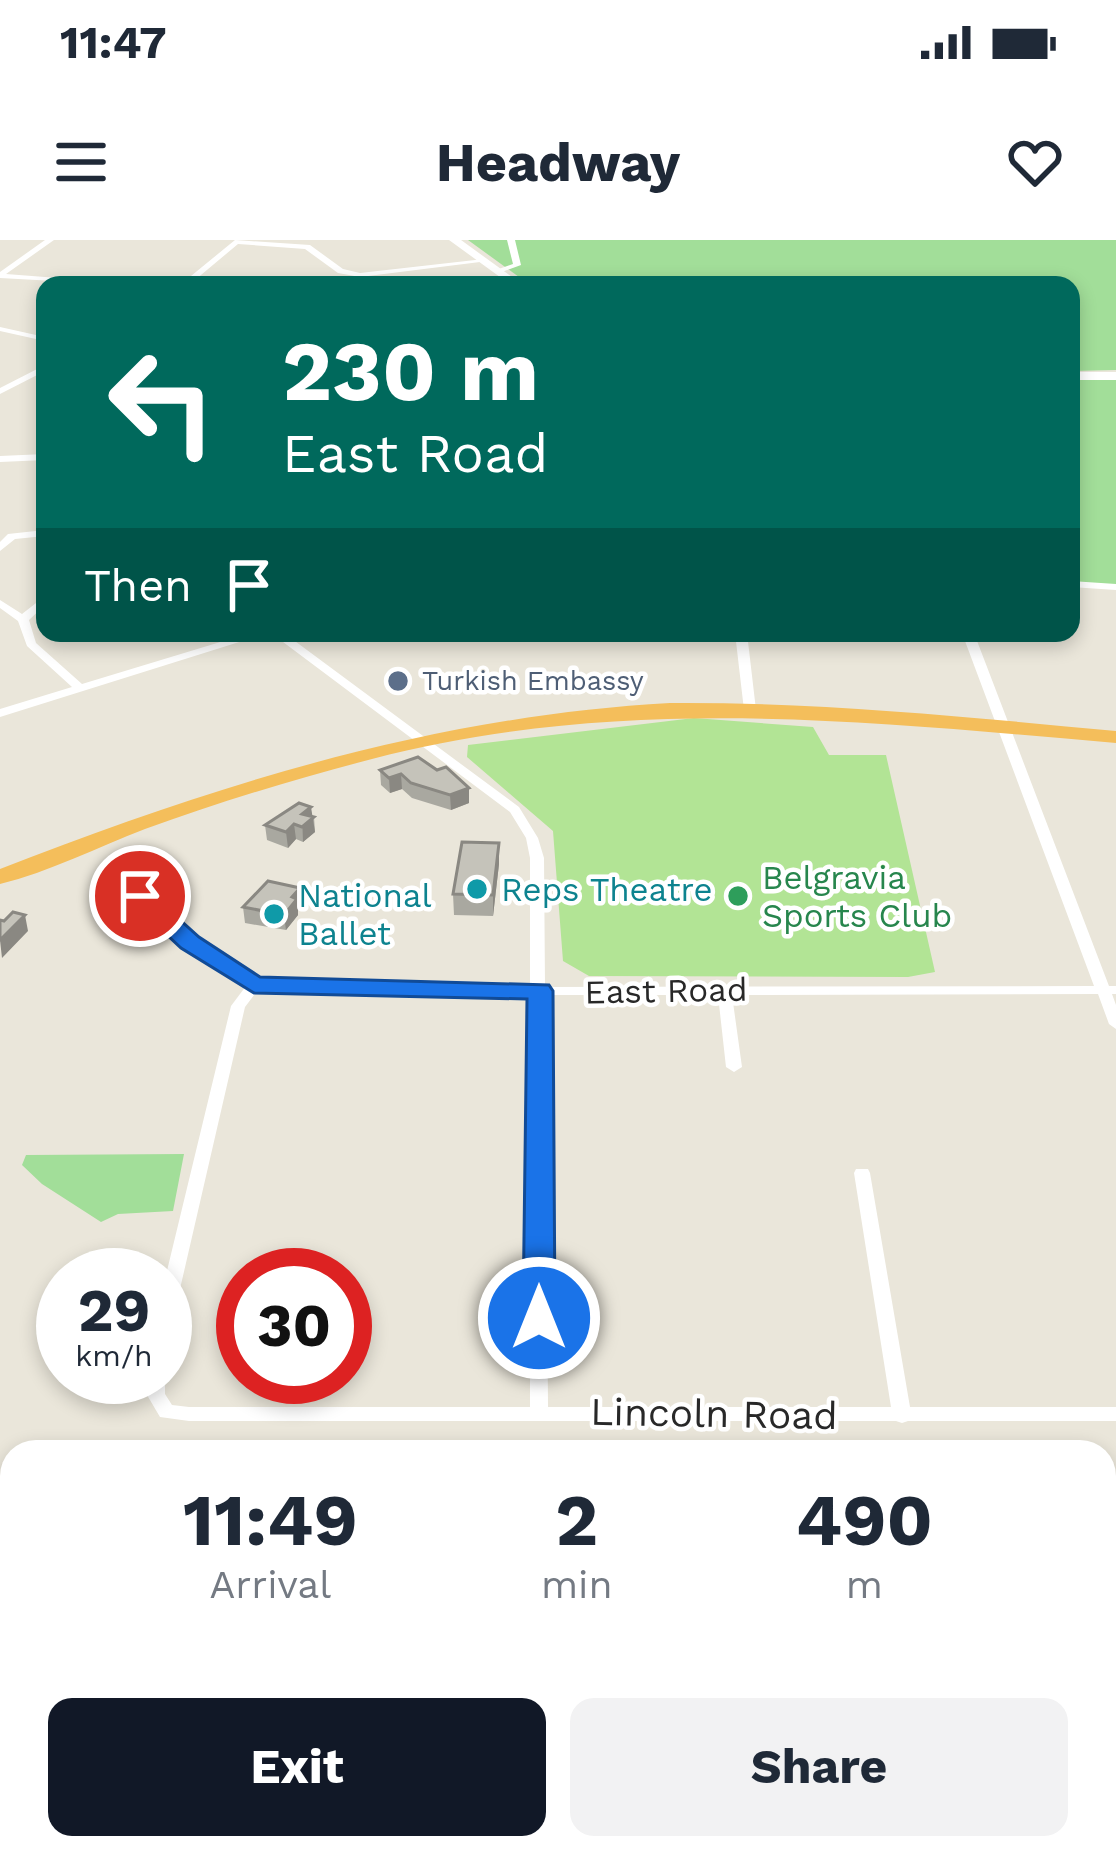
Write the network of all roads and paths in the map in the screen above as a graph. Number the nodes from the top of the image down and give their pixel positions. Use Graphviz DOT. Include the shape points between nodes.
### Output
graph roads {
  1 [pos="50,240"];
  2 [pos="454,240"];
  3 [pos="511,240"];
  4 [pos="238,241"];
  5 [pos="484,261"];
  6 [pos="499,272"];
  7 [pos="0,275"];
  8 [pos="195,276"];
  9 [pos="505,276"];
  10 [pos="36,278"];
  11 [pos="0,329"];
  12 [pos="36,337"];
  13 [pos="36,373"];
  14 [pos="1080,376"];
  15 [pos="1116,376"];
  16 [pos="0,391"];
  17 [pos="36,457"];
  18 [pos="0,459"];
  19 [pos="36,534"];
  20 [pos="0,548"];
  21 [pos="1080,585"];
  22 [pos="1116,587"];
  23 [pos="0,603"];
  24 [pos="36,607"];
  25 [pos="23,619"];
  26 [pos="232,642"];
  27 [pos="289,642"];
  28 [pos="742,642"];
  29 [pos="971,642"];
  30 [pos="80,688"];
  31 [pos="750,710"];
  32 [pos="0,713"];
  33 [pos="1000,727"];
  34 [pos="1116,737"];
  35 [pos="419,739"];
  36 [pos="114,871"];
  37 [pos="0,877"];
  38 [pos="254,985"];
  39 [pos="724,989"];
  40 [pos="1110,990"];
  41 [pos="540,991"];
  42 [pos="1116,1024"];
  43 [pos="734,1066"];
  44 [pos="862,1173"];
  45 [pos="181,1248"];
  46 [pos="162,1404"];
  47 [pos="539,1411"];
  48 [pos="1116,1414"];
  49 [pos="902,1416"];
  1 -- 7 [label="street"];
  2 -- 5 [label="street"];
  3 -- 6 [label="street" via="518,263"];
  4 -- 5 [label="street" via="312,248 360,275"];
  4 -- 8 [label="street"];
  5 -- 6 [label="street"];
  6 -- 9 [label="street"];
  7 -- 10 [label="street"];
  11 -- 12 [label="street"];
  13 -- 16 [label="street"];
  14 -- 15 [label="street"];
  17 -- 18 [label="street"];
  19 -- 20 [label="street" via="12,536"];
  21 -- 22 [label="street"];
  23 -- 25 [label="street"];
  24 -- 25 [label="street"];
  25 -- 30 [label="street" via="32,644"];
  26 -- 30 [label="street"];
  27 -- 35 [label="street"];
  28 -- 31 [label="street"];
  29 -- 33 [label="street"];
  30 -- 32 [label="street"];
  31 -- 33 [label="highway"];
  31 -- 35 [label="highway" via="608,712"];
  33 -- 34 [label="highway"];
  33 -- 40 [label="street"];
  35 -- 37 [label="highway" via="305,770"];
  35 -- 41 [label="street" via="515,810 532,838"];
  36 -- 38 [label="street" via="190,942"];
  38 -- 41 [label="street, East Road"];
  38 -- 45 [label="street" via="238,1006"];
  39 -- 40 [label="street, East Road"];
  39 -- 41 [label="street, East Road"];
  39 -- 43 [label="street"];
  40 -- 42 [label="street"];
  41 -- 47 [label="street"];
  44 -- 49 [label="street"];
  46 -- 47 [label="street, Lincoln Road" via="167,1412"];
  47 -- 49 [label="street, Lincoln Road"];
  48 -- 49 [label="street, Lincoln Road"];
}
